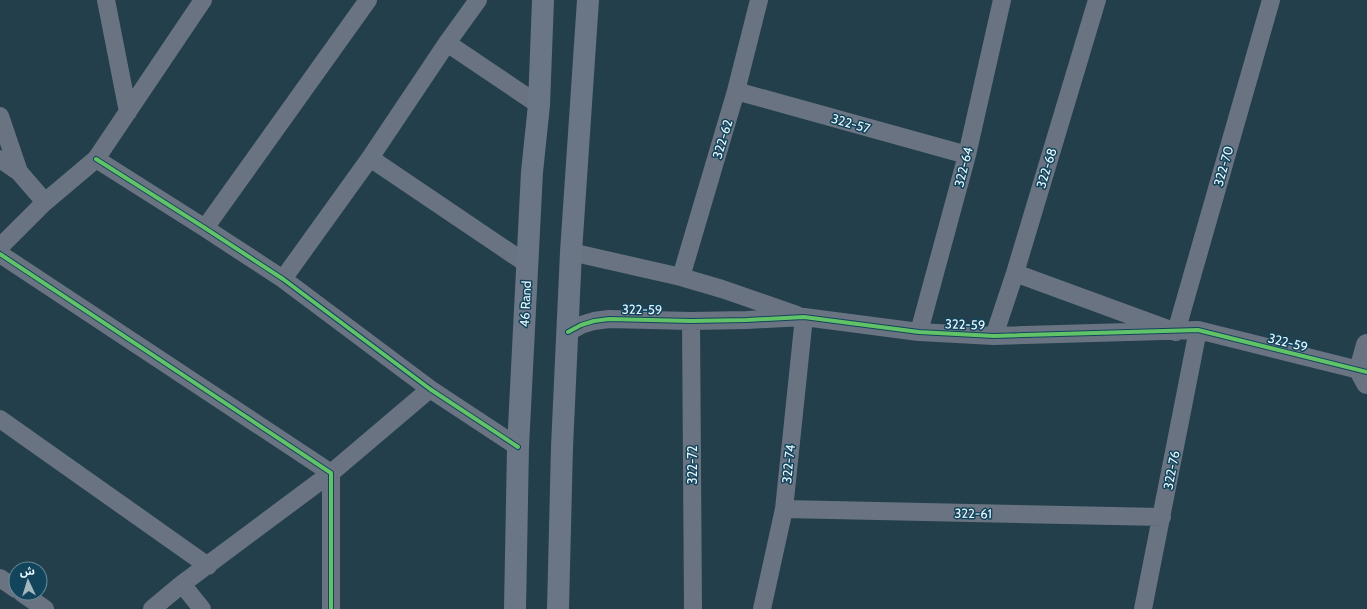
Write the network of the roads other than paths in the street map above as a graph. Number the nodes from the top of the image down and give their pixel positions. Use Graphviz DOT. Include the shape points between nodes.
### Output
graph roads {
  1 [pos="106,0"];
  2 [pos="203,0"];
  3 [pos="368,0"];
  4 [pos="478,0"];
  5 [pos="543,0"];
  6 [pos="588,0"];
  7 [pos="759,0"];
  8 [pos="1002,0"];
  9 [pos="1098,0"];
  10 [pos="1271,0"];
  11 [pos="447,43"];
  12 [pos="736,91"];
  13 [pos="539,105"];
  14 [pos="128,112"];
  15 [pos="0,116"];
  16 [pos="966,155"];
  17 [pos="370,158"];
  18 [pos="0,159"];
  19 [pos="96,159"];
  20 [pos="19,172"];
  21 [pos="45,202"];
  22 [pos="205,228"];
  23 [pos="0,247"];
  24 [pos="571,252"];
  25 [pos="0,254"];
  26 [pos="526,264"];
  27 [pos="1015,273"];
  28 [pos="681,277"];
  29 [pos="283,280"];
  30 [pos="804,317"];
  31 [pos="691,321"];
  32 [pos="1198,330"];
  33 [pos="568,332"];
  34 [pos="919,332"];
  35 [pos="1176,332"];
  36 [pos="994,336"];
  37 [pos="1367,345"];
  38 [pos="1365,375"];
  39 [pos="430,389"];
  40 [pos="0,419"];
  41 [pos="518,447"];
  42 [pos="331,473"];
  43 [pos="784,509"];
  44 [pos="1162,517"];
  45 [pos="208,566"];
  46 [pos="182,584"];
  47 [pos="34,601"];
  48 [pos="45,609"];
  49 [pos="152,609"];
  50 [pos="202,609"];
  51 [pos="331,609"];
  52 [pos="515,609"];
  53 [pos="558,609"];
  54 [pos="693,609"];
  55 [pos="762,609"];
  56 [pos="1143,609"];
  1 -- 14 [label="street"];
  2 -- 14 [label="street"];
  3 -- 22 [label="street"];
  4 -- 11 [label="street"];
  5 -- 13 [label="main road, 46 Rand"];
  6 -- 24 [label="main road"];
  7 -- 12 [label="street, 322-62"];
  8 -- 16 [label="street, 322-64"];
  9 -- 27 [label="street, 322-68"];
  10 -- 35 [label="street, 322-70"];
  11 -- 13 [label="street"];
  11 -- 17 [label="street"];
  12 -- 16 [label="street, 322-57"];
  12 -- 28 [label="street, 322-62"];
  13 -- 26 [label="main road, 46 Rand"];
  14 -- 19 [label="street"];
  15 -- 20 [label="street"];
  16 -- 34 [label="street, 322-64"];
  17 -- 26 [label="street"];
  17 -- 29 [label="street"];
  18 -- 20 [label="street"];
  19 -- 21 [label="street"];
  19 -- 22 [label="street"];
  20 -- 21 [label="street"];
  21 -- 23 [label="street"];
  22 -- 29 [label="street"];
  24 -- 28 [label="street"];
  24 -- 33 [label="main road"];
  25 -- 42 [label="street"];
  26 -- 41 [label="main road, 46 Rand"];
  27 -- 35 [label="street"];
  27 -- 36 [label="street, 322-68"];
  28 -- 30 [label="street"];
  29 -- 39 [label="street"];
  30 -- 31 [label="street, 322-59"];
  30 -- 34 [label="street, 322-59"];
  30 -- 43 [label="street, 322-74"];
  31 -- 33 [label="street, 322-59" via="608,319 581,325"];
  31 -- 54 [label="street, 322-72"];
  32 -- 35 [label="street, 322-59"];
  32 -- 38 [label="street, 322-59"];
  32 -- 44 [label="street, 322-76"];
  33 -- 53 [label="main road"];
  34 -- 36 [label="street, 322-59"];
  35 -- 36 [label="street, 322-59"];
  37 -- 38 [label="street"];
  39 -- 41 [label="street"];
  39 -- 42 [label="street"];
  40 -- 45 [label="street"];
  41 -- 52 [label="main road, 46 Rand"];
  42 -- 45 [label="street"];
  42 -- 51 [label="street"];
  43 -- 44 [label="street, 322-61"];
  43 -- 55 [label="street, 322-74"];
  44 -- 56 [label="street, 322-76"];
  45 -- 46 [label="street"];
  46 -- 49 [label="street"];
  46 -- 50 [label="street"];
  47 -- 48 [label="street"];
}
